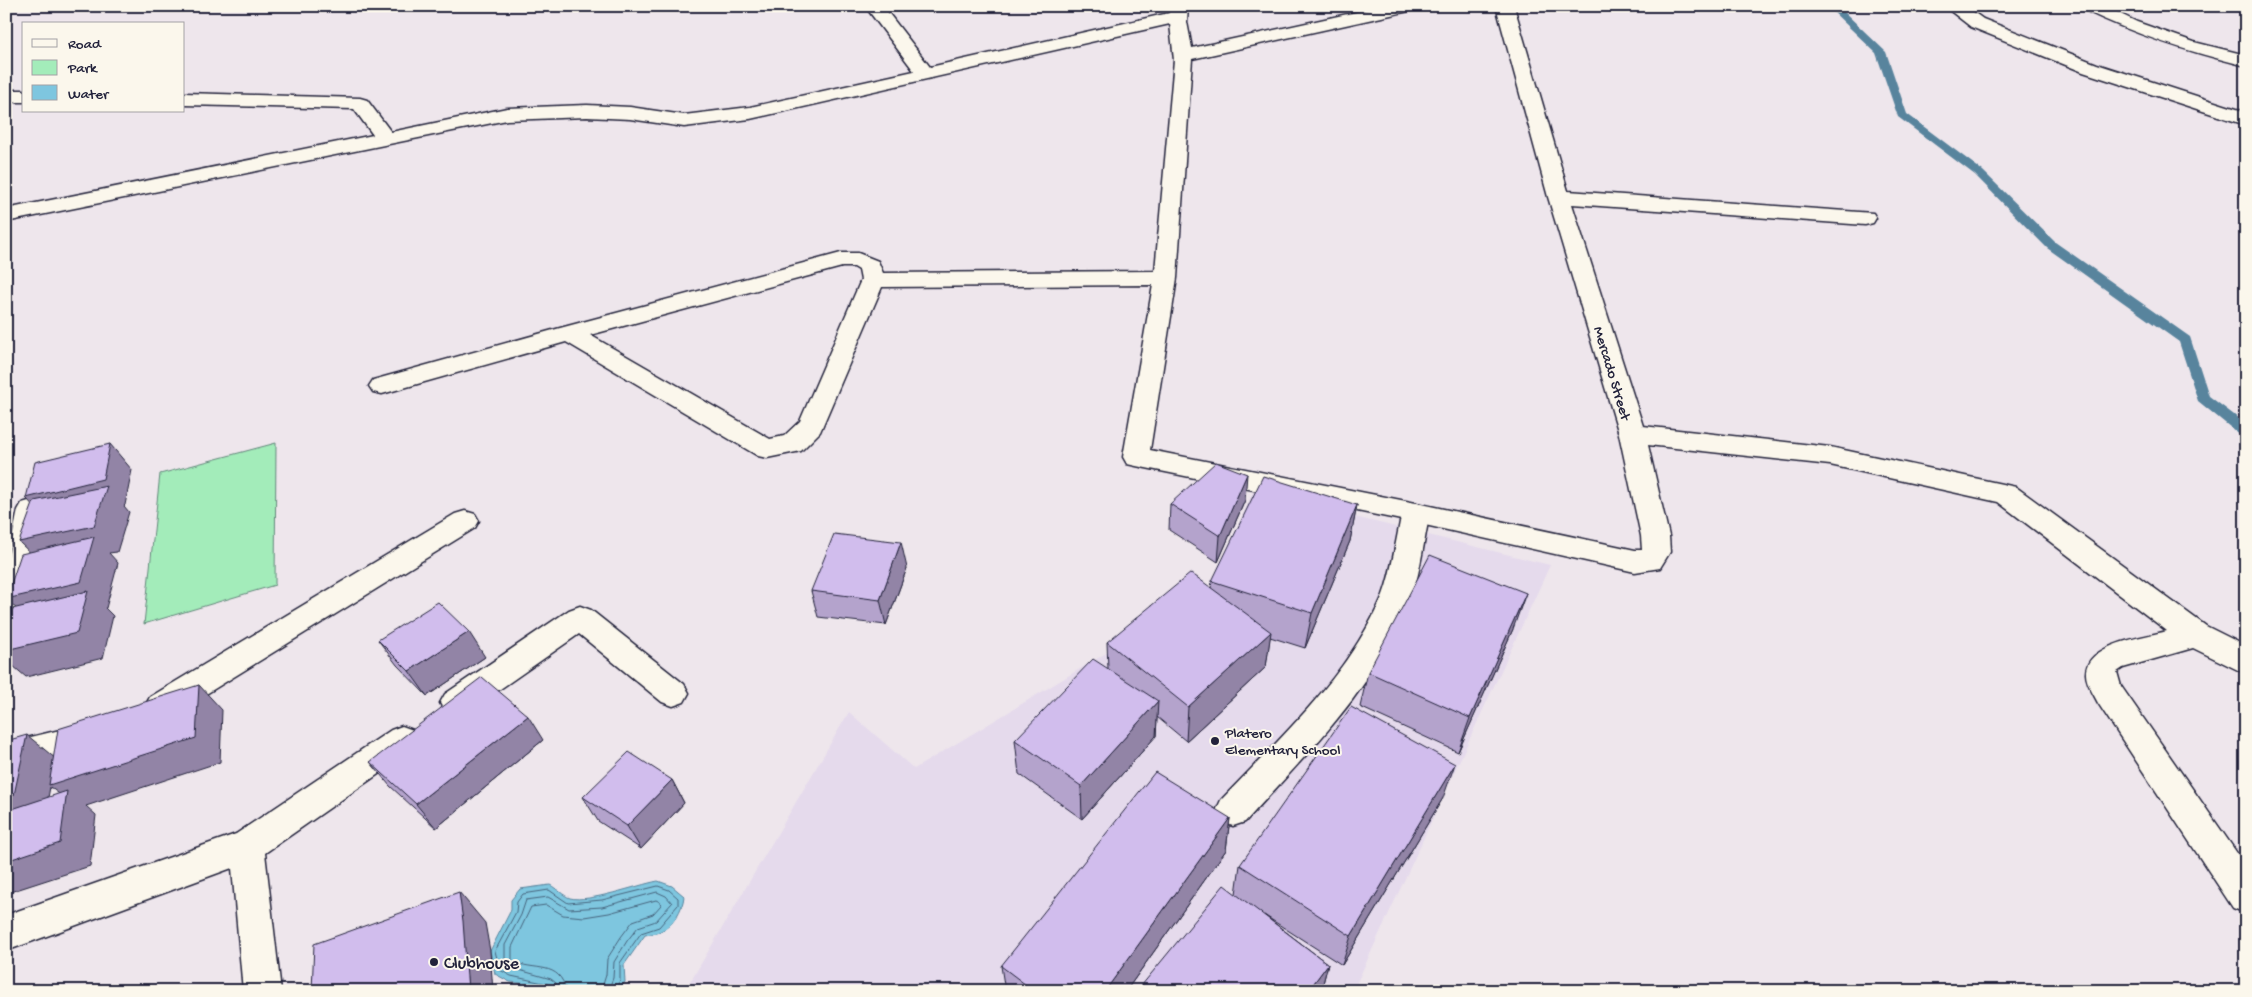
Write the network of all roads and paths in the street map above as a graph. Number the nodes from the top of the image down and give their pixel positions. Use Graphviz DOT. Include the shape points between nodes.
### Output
graph roads {
  1 [pos="874,6"];
  2 [pos="1409,6"];
  3 [pos="1505,6"];
  4 [pos="1953,6"];
  5 [pos="2090,6"];
  6 [pos="1178,12"];
  7 [pos="1185,56"];
  8 [pos="2246,61"];
  9 [pos="925,73"];
  10 [pos="6,96"];
  11 [pos="22,96"];
  12 [pos="185,99"];
  13 [pos="2246,119"];
  14 [pos="387,140"];
  15 [pos="1559,196"];
  16 [pos="6,216"];
  17 [pos="1865,218"];
  18 [pos="1166,278"];
  19 [pos="873,280"];
  20 [pos="569,333"];
  21 [pos="382,386"];
  22 [pos="1632,434"];
  23 [pos="37,482"];
  24 [pos="1416,513"];
  25 [pos="465,521"];
  26 [pos="2195,635"];
  27 [pos="6,641"];
  28 [pos="2246,662"];
  29 [pos="673,693"];
  30 [pos="6,757"];
  31 [pos="1233,811"];
  32 [pos="247,846"];
  33 [pos="2246,896"];
  34 [pos="6,933"];
  35 [pos="262,991"];
  1 -- 9 [label="street"];
  2 -- 7 [label="street"];
  3 -- 15 [label="street, Mercado Street"];
  4 -- 13 [label="street" via="1977,23 2090,68"];
  5 -- 8 [label="street" via="2131,26 2197,49"];
  6 -- 7 [label="street"];
  6 -- 9 [label="street"];
  7 -- 18 [label="street"];
  9 -- 14 [label="street" via="750,112 684,121 586,111 507,114"];
  10 -- 11 [label="street"];
  12 -- 14 [label="street" via="360,104"];
  14 -- 16 [label="street"];
  15 -- 17 [label="street"];
  15 -- 22 [label="street, Mercado Street"];
  18 -- 19 [label="street"];
  18 -- 24 [label="street" via="1136,458"];
  19 -- 20 [label="street" via="870,266 858,260 841,260"];
  19 -- 20 [label="street" via="811,426 792,444 767,449"];
  20 -- 21 [label="street"];
  22 -- 24 [label="street" via="1655,536 1656,552 1650,560 1635,562"];
  22 -- 26 [label="street, Mercado Street" via="1830,456 2006,494"];
  23 -- 27 [label="street"];
  24 -- 31 [label="street" via="1398,593 1370,652 1330,707"];
  25 -- 30 [label="street" via="132,724"];
  26 -- 28 [label="street"];
  26 -- 33 [label="street" via="2114,658 2102,666 2101,676 2108,694"];
  29 -- 32 [label="street" via="580,618"];
  32 -- 34 [label="street"];
  32 -- 35 [label="street"];
}
